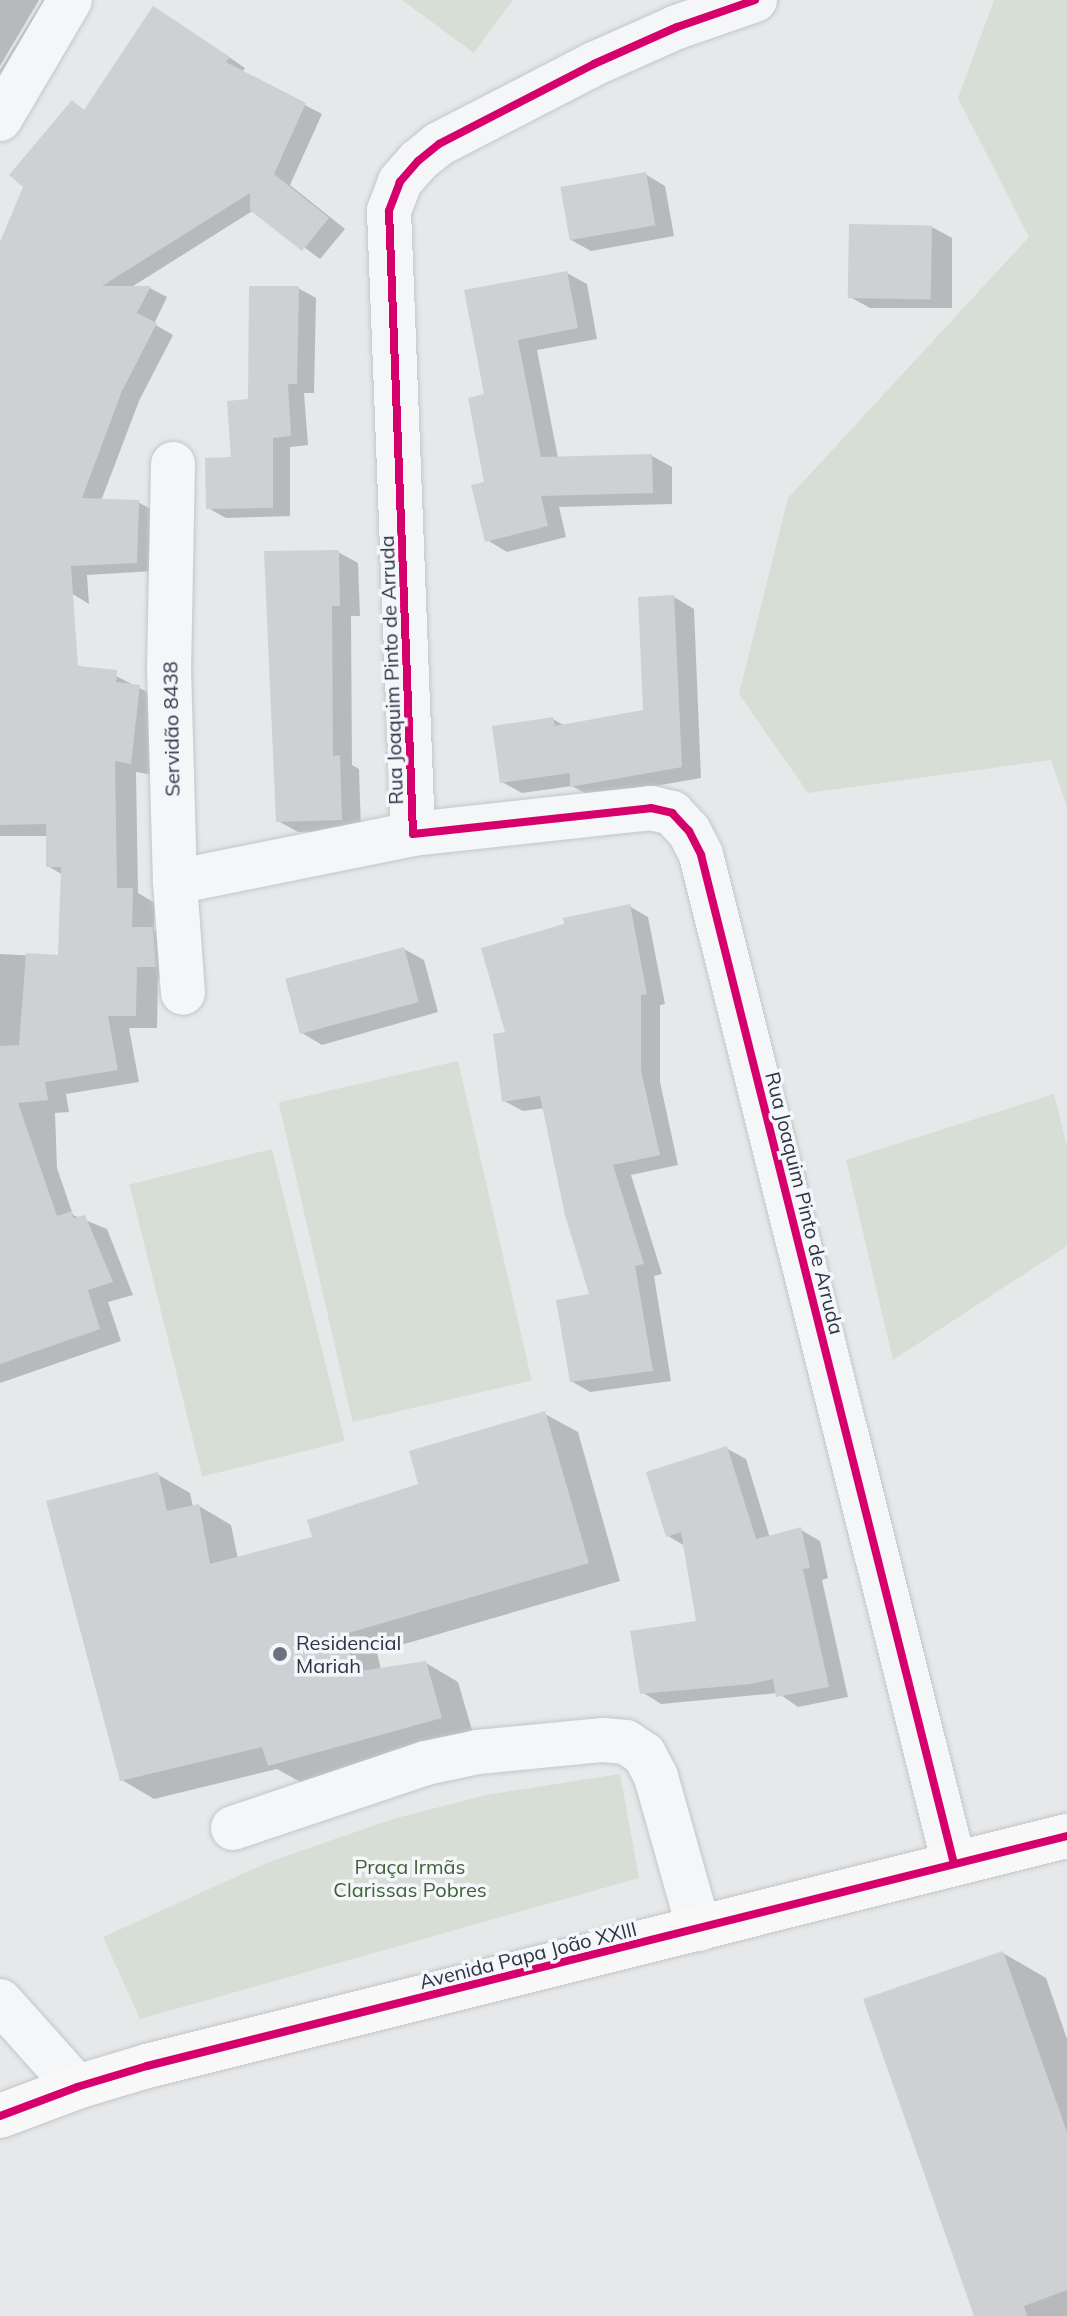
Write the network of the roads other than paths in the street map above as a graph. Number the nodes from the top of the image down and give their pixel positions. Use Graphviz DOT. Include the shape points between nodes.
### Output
graph roads {
  1 [pos="70,0"];
  2 [pos="755,0"];
  3 [pos="0,119"];
  4 [pos="173,464"];
  5 [pos="413,834"];
  6 [pos="175,882"];
  7 [pos="183,993"];
  8 [pos="233,1828"];
  9 [pos="1067,1836"];
  10 [pos="954,1864"];
  11 [pos="699,1929"];
  12 [pos="0,2001"];
  13 [pos="77,2087"];
  14 [pos="0,2116"];
  1 -- 3 [label="street"];
  2 -- 5 [label="street, Rua Joaquim Pinto de Arruda" via="677,27 580,71 439,144 400,182 389,211"];
  4 -- 6 [label="street, Servidão 8438" via="169,668"];
  5 -- 6 [label="street"];
  5 -- 10 [label="street, Rua Joaquim Pinto de Arruda" via="651,808 672,813 689,831 701,855"];
  6 -- 7 [label="street, Servidão 8438"];
  8 -- 11 [label="street" via="439,1760 478,1752 626,1742 644,1754 656,1777"];
  9 -- 10 [label="main road, Avenida Papa João XXIII"];
  10 -- 11 [label="main road, Avenida Papa João XXIII"];
  11 -- 13 [label="main road, Avenida Papa João XXIII"];
  12 -- 13 [label="street"];
  13 -- 14 [label="main road, Avenida Papa João XXIII"];
}
